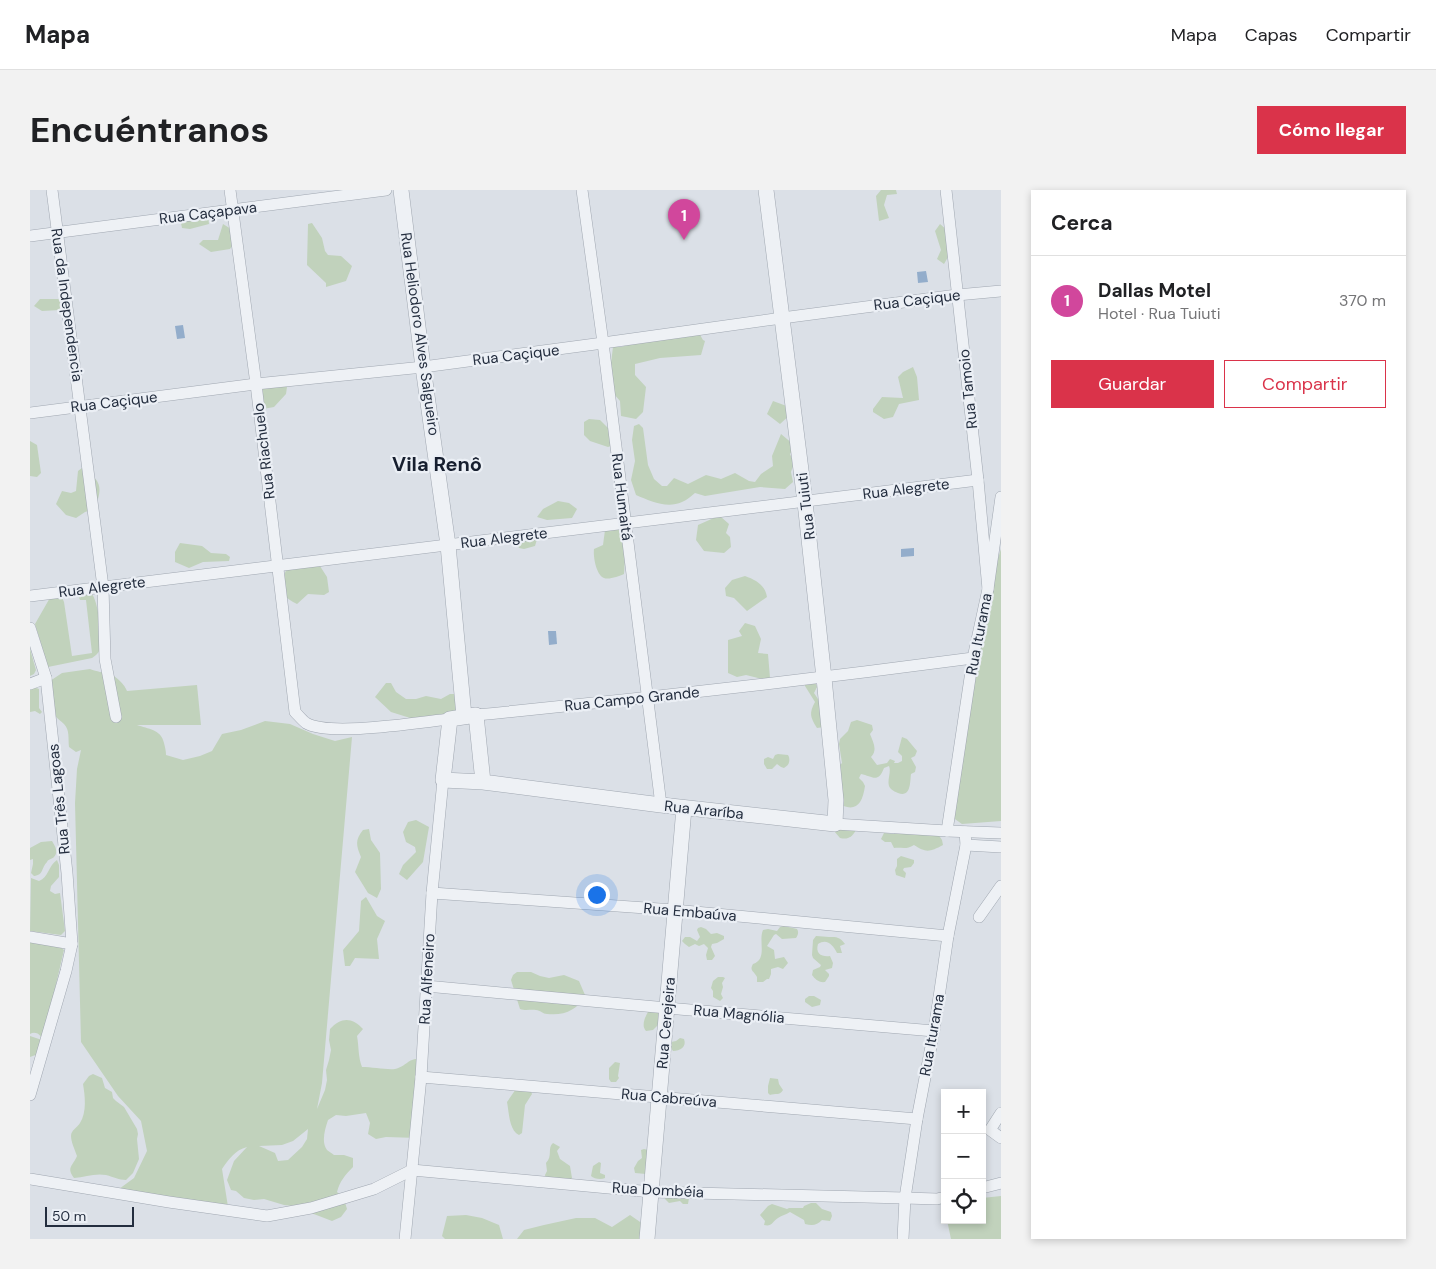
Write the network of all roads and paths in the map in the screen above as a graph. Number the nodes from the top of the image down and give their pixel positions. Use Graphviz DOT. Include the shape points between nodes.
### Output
graph roads {
  1 [pos="52,190"];
  2 [pos="230,190"];
  3 [pos="386,190"];
  4 [pos="401,190"];
  5 [pos="582,190"];
  6 [pos="766,190"];
  7 [pos="946,190"];
  8 [pos="232,210"];
  9 [pos="58,231"];
  10 [pos="30,236"];
  11 [pos="1001,291"];
  12 [pos="957,295"];
  13 [pos="782,318"];
  14 [pos="603,344"];
  15 [pos="423,367"];
  16 [pos="256,384"];
  17 [pos="81,406"];
  18 [pos="30,413"];
  19 [pos="978,480"];
  20 [pos="1001,497"];
  21 [pos="805,502"];
  22 [pos="625,522"];
  23 [pos="448,545"];
  24 [pos="278,566"];
  25 [pos="103,587"];
  26 [pos="988,589"];
  27 [pos="30,596"];
  28 [pos="30,628"];
  29 [pos="973,658"];
  30 [pos="46,678"];
  31 [pos="824,678"];
  32 [pos="30,684"];
  33 [pos="648,698"];
  34 [pos="295,712"];
  35 [pos="116,717"];
  36 [pos="463,717"];
  37 [pos="443,780"];
  38 [pos="483,782"];
  39 [pos="661,805"];
  40 [pos="684,808"];
  41 [pos="835,824"];
  42 [pos="947,831"];
  43 [pos="965,832"];
  44 [pos="1001,833"];
  45 [pos="966,845"];
  46 [pos="1001,847"];
  47 [pos="1001,886"];
  48 [pos="432,892"];
  49 [pos="674,910"];
  50 [pos="979,916"];
  51 [pos="948,936"];
  52 [pos="30,937"];
  53 [pos="72,944"];
  54 [pos="426,986"];
  55 [pos="667,1008"];
  56 [pos="934,1031"];
  57 [pos="421,1077"];
  58 [pos="30,1095"];
  59 [pos="659,1097"];
  60 [pos="1001,1113"];
  61 [pos="918,1119"];
  62 [pos="1001,1138"];
  63 [pos="412,1170"];
  64 [pos="30,1179"];
  65 [pos="1001,1183"];
  66 [pos="986,1187"];
  67 [pos="652,1192"];
  68 [pos="905,1198"];
  69 [pos="941,1198"];
  70 [pos="404,1239"];
  71 [pos="647,1239"];
  72 [pos="902,1239"];
  1 -- 9 [label="street, Rua da Independencia"];
  2 -- 8 [label="street, Rua Riachuelo"];
  3 -- 8 [label="street, Rua Caçapava"];
  4 -- 15 [label="street, Rua Heliodoro Alves Salgueiro"];
  5 -- 14 [label="street, Rua Humaitá"];
  6 -- 13 [label="street, Rua Tuiuti"];
  7 -- 12 [label="street, Rua Tamoio"];
  8 -- 9 [label="street, Rua Caçapava"];
  8 -- 16 [label="street, Rua Riachuelo"];
  9 -- 10 [label="street, Rua Caçapava"];
  9 -- 17 [label="street, Rua da Independencia"];
  11 -- 12 [label="street, Rua Caçique"];
  12 -- 13 [label="street, Rua Caçique"];
  12 -- 19 [label="street, Rua Tamoio"];
  13 -- 14 [label="street, Rua Caçique"];
  13 -- 21 [label="street, Rua Tuiuti"];
  14 -- 15 [label="street, Rua Caçique"];
  14 -- 22 [label="street, Rua Humaitá"];
  15 -- 16 [label="street, Rua Caçique"];
  15 -- 23 [label="street, Rua Heliodoro Alves Salgueiro"];
  16 -- 17 [label="street, Rua Caçique"];
  16 -- 24 [label="street, Rua Riachuelo"];
  17 -- 18 [label="street, Rua Caçique"];
  17 -- 25 [label="street, Rua da Independencia"];
  19 -- 21 [label="street, Rua Alegrete"];
  19 -- 26 [label="street, Rua Tamoio"];
  20 -- 26 [label="street, Rua Iturama"];
  21 -- 22 [label="street, Rua Alegrete"];
  21 -- 31 [label="street, Rua Tuiuti"];
  22 -- 23 [label="street, Rua Alegrete"];
  22 -- 33 [label="street, Rua Humaitá"];
  23 -- 24 [label="street, Rua Alegrete"];
  23 -- 36 [label="street, Rua Heliodoro Alves Salgueiro"];
  24 -- 25 [label="street, Rua Alegrete"];
  24 -- 34 [label="street, Rua Riachuelo"];
  25 -- 27 [label="street, Rua Alegrete"];
  25 -- 35 [label="street, Rua da Independencia" via="105,659"];
  26 -- 29 [label="street, Rua Iturama"];
  28 -- 30 [label="street, Rua Três Lagoas"];
  29 -- 31 [label="street, Rua Campo Grande"];
  29 -- 42 [label="street, Rua Iturama"];
  30 -- 32 [label="street"];
  30 -- 53 [label="street, Rua Três Lagoas"];
  31 -- 33 [label="street, Rua Campo Grande"];
  31 -- 41 [label="street, Rua Tuiuti" via="836,800"];
  33 -- 36 [label="street, Rua Campo Grande"];
  33 -- 39 [label="street, Rua Humaitá"];
  34 -- 36 [label="street, Rua Campo Grande" via="306,723 326,729"];
  36 -- 37 [label="street, Rua Alfeneiro"];
  36 -- 38 [label="street, Rua Heliodoro Alves Salgueiro"];
  37 -- 38 [label="street, Rua Araríba"];
  37 -- 48 [label="street, Rua Alfeneiro"];
  38 -- 39 [label="street, Rua Araríba"];
  39 -- 40 [label="street, Rua Araríba"];
  40 -- 41 [label="street, Rua Araríba"];
  40 -- 49 [label="street, Rua Cerejeira"];
  41 -- 42 [label="street, Rua Araríba"];
  42 -- 43 [label="street, Rua Araríba"];
  43 -- 44 [label="street, Rua Araríba"];
  43 -- 45 [label="street, Rua Iturama"];
  45 -- 46 [label="street"];
  45 -- 51 [label="street, Rua Iturama"];
  47 -- 50 [label="street"];
  48 -- 49 [label="street, Rua Embaúva"];
  48 -- 54 [label="street, Rua Alfeneiro"];
  49 -- 51 [label="street, Rua Embaúva"];
  49 -- 55 [label="street, Rua Cerejeira"];
  51 -- 56 [label="street, Rua Iturama"];
  52 -- 53 [label="street"];
  53 -- 58 [label="street, Rua Três Lagoas"];
  54 -- 55 [label="street, Rua Magnólia"];
  54 -- 57 [label="street, Rua Alfeneiro"];
  55 -- 56 [label="street, Rua Magnólia"];
  55 -- 59 [label="street, Rua Cerejeira"];
  56 -- 61 [label="street, Rua Iturama"];
  57 -- 59 [label="street, Rua Cabreúva"];
  57 -- 63 [label="street, Rua Alfeneiro"];
  59 -- 61 [label="street, Rua Cabreúva"];
  59 -- 67 [label="street, Rua Cerejeira"];
  60 -- 62 [label="street" via="990,1130"];
  61 -- 68 [label="street, Rua Iturama"];
  63 -- 64 [label="street" via="365,1191 311,1208 267,1216"];
  63 -- 67 [label="street, Rua Dombéia"];
  63 -- 70 [label="street, Rua Alfeneiro"];
  65 -- 66 [label="street"];
  67 -- 68 [label="street, Rua Dombéia"];
  67 -- 71 [label="street, Rua Cerejeira"];
  68 -- 69 [label="street, Rua Dombéia"];
  68 -- 72 [label="street, Rua Iturama"];
}
